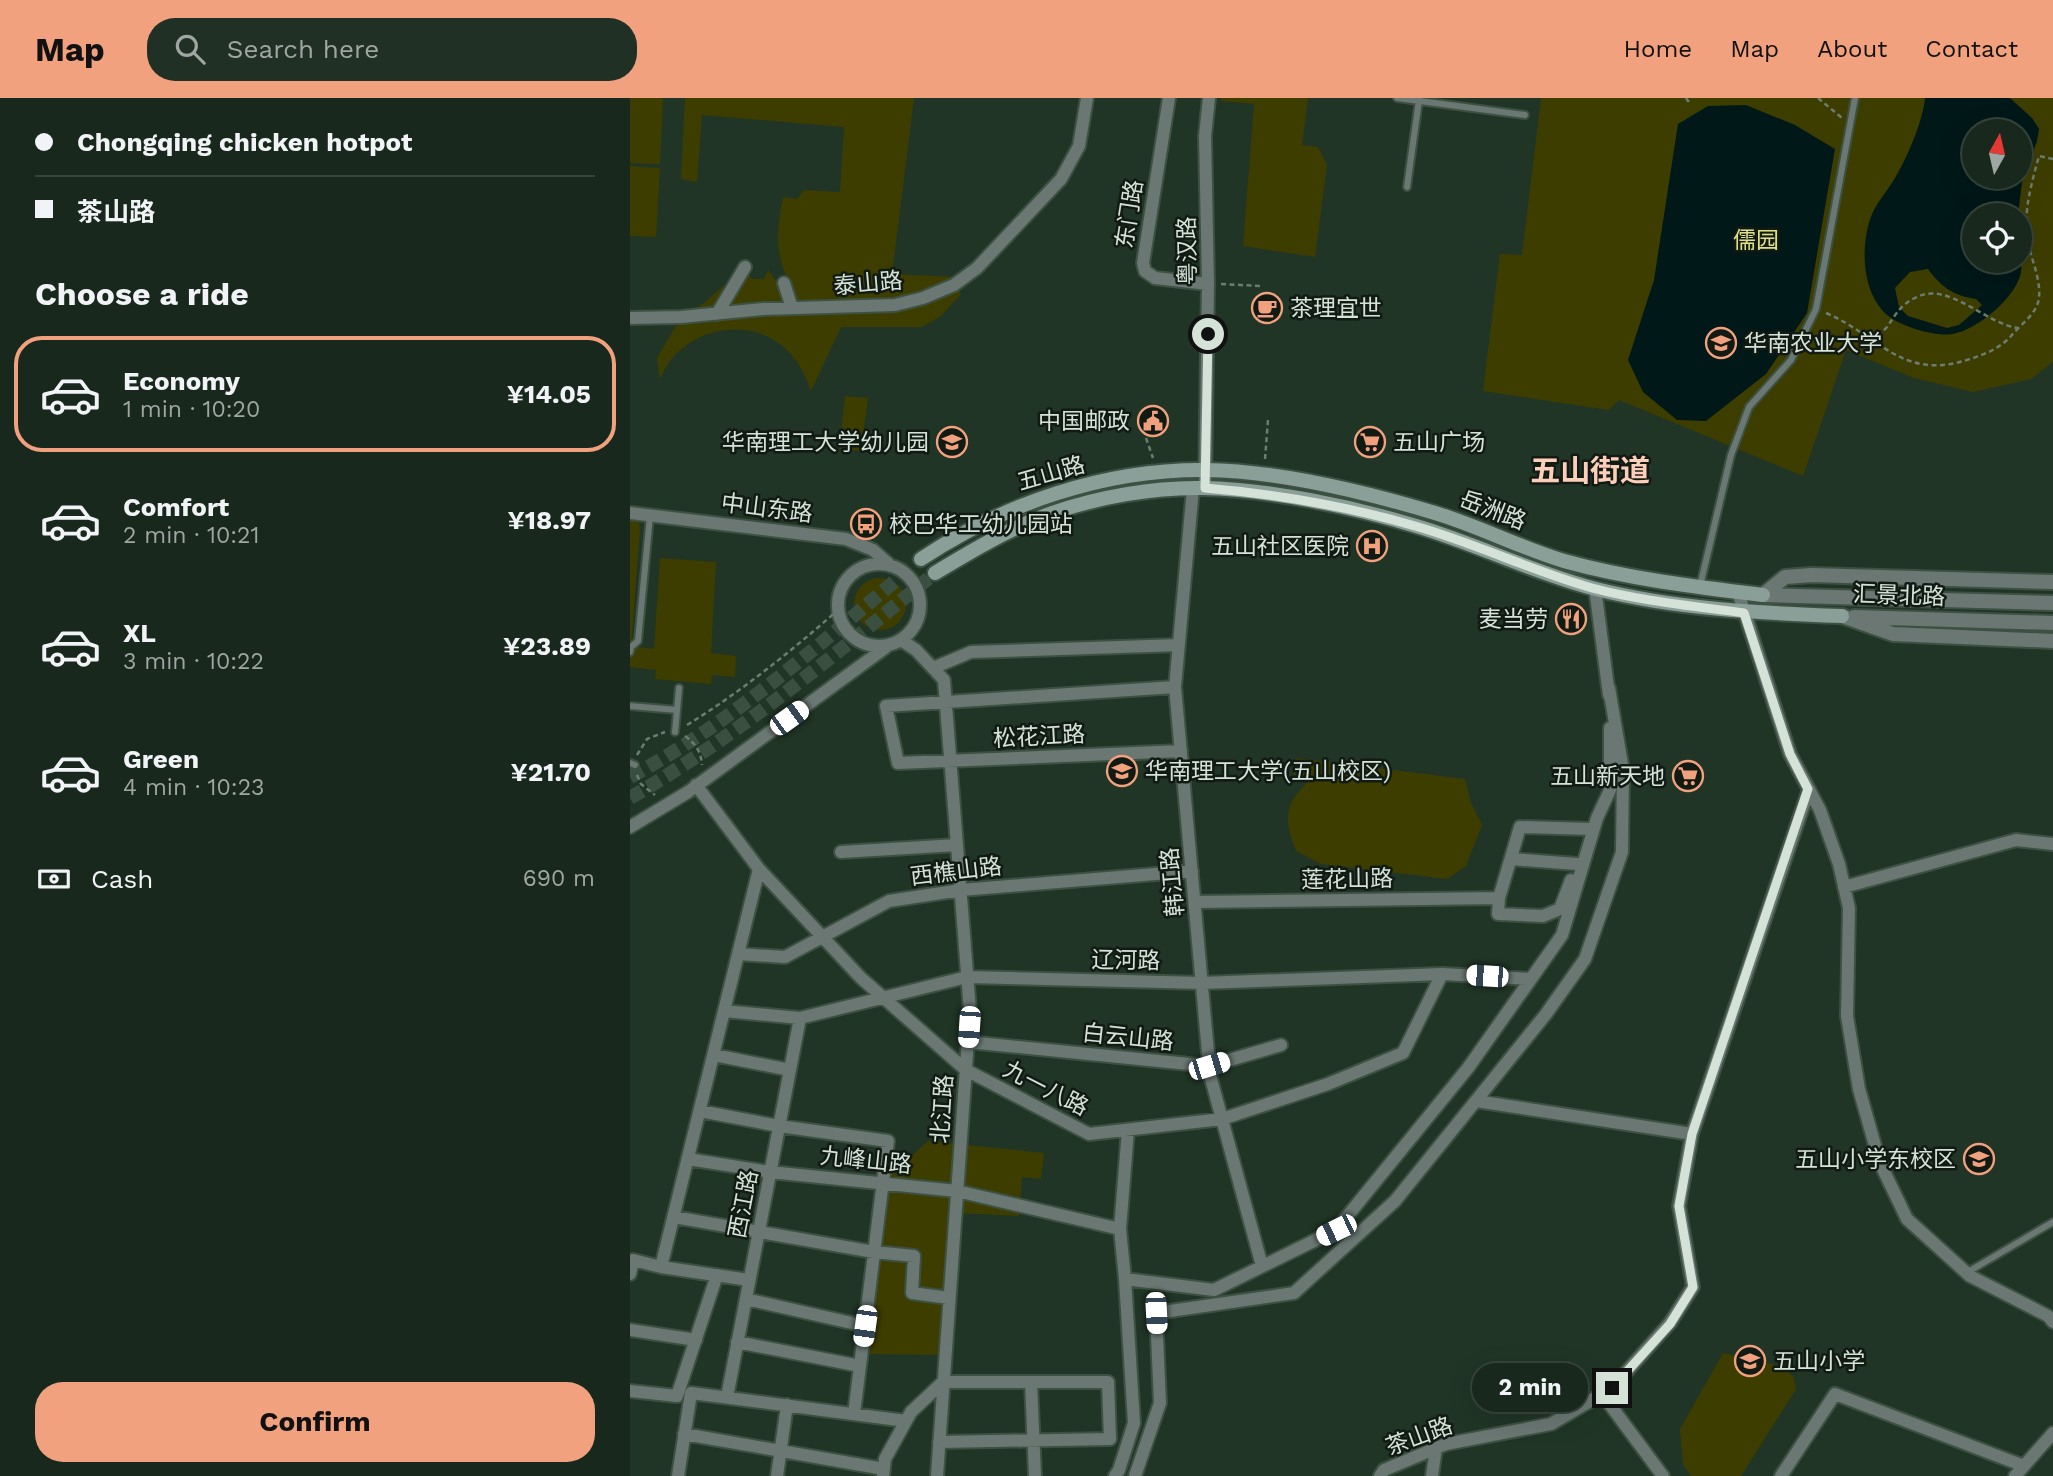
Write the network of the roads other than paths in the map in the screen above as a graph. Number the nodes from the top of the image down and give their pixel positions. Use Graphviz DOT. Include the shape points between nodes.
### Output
graph roads {
  1 [pos="1087,98"];
  2 [pos="1169,98"];
  3 [pos="1209,98"];
  4 [pos="1397,98"];
  5 [pos="1855,98"];
  6 [pos="1419,99"];
  7 [pos="1525,115"];
  8 [pos="1407,187"];
  9 [pos="745,267"];
  10 [pos="784,283"];
  11 [pos="1208,284"];
  12 [pos="792,308"];
  13 [pos="717,314"];
  14 [pos="630,317"];
  15 [pos="1206,470"];
  16 [pos="1199,488"];
  17 [pos="630,513"];
  18 [pos="650,516"];
  19 [pos="921,559"];
  20 [pos="891,566"];
  21 [pos="935,573"];
  22 [pos="2053,582"];
  23 [pos="1594,588"];
  24 [pos="1700,588"];
  25 [pos="1738,592"];
  26 [pos="1763,595"];
  27 [pos="2053,603"];
  28 [pos="1744,613"];
  29 [pos="1842,616"];
  30 [pos="2053,623"];
  31 [pos="2053,641"];
  32 [pos="895,642"];
  33 [pos="1179,645"];
  34 [pos="630,652"];
  35 [pos="933,668"];
  36 [pos="1175,687"];
  37 [pos="679,688"];
  38 [pos="1609,688"];
  39 [pos="946,701"];
  40 [pos="630,706"];
  41 [pos="677,710"];
  42 [pos="676,732"];
  43 [pos="1181,751"];
  44 [pos="951,761"];
  45 [pos="696,785"];
  46 [pos="1808,789"];
  47 [pos="1593,824"];
  48 [pos="630,827"];
  49 [pos="2053,844"];
  50 [pos="957,845"];
  51 [pos="841,852"];
  52 [pos="1510,859"];
  53 [pos="1577,864"];
  54 [pos="760,869"];
  55 [pos="1192,871"];
  56 [pos="1844,887"];
  57 [pos="961,890"];
  58 [pos="1499,898"];
  59 [pos="1195,902"];
  60 [pos="823,937"];
  61 [pos="738,954"];
  62 [pos="1443,974"];
  63 [pos="967,977"];
  64 [pos="1531,979"];
  65 [pos="1202,983"];
  66 [pos="885,999"];
  67 [pos="724,1011"];
  68 [pos="800,1018"];
  69 [pos="968,1042"];
  70 [pos="1281,1045"];
  71 [pos="714,1055"];
  72 [pos="1209,1066"];
  73 [pos="790,1070"];
  74 [pos="966,1070"];
  75 [pos="1476,1101"];
  76 [pos="700,1111"];
  77 [pos="1222,1119"];
  78 [pos="779,1126"];
  79 [pos="1128,1129"];
  80 [pos="1692,1134"];
  81 [pos="688,1159"];
  82 [pos="770,1172"];
  83 [pos="883,1183"];
  84 [pos="957,1191"];
  85 [pos="674,1217"];
  86 [pos="2053,1222"];
  87 [pos="1120,1229"];
  88 [pos="759,1230"];
  89 [pos="874,1252"];
  90 [pos="1262,1266"];
  91 [pos="661,1267"];
  92 [pos="1966,1273"];
  93 [pos="630,1274"];
  94 [pos="717,1276"];
  95 [pos="1125,1279"];
  96 [pos="749,1280"];
  97 [pos="949,1298"];
  98 [pos="746,1300"];
  99 [pos="2053,1322"];
  100 [pos="865,1326"];
  101 [pos="630,1330"];
  102 [pos="696,1340"];
  103 [pos="737,1342"];
  104 [pos="860,1366"];
  105 [pos="943,1382"];
  106 [pos="1031,1382"];
  107 [pos="630,1391"];
  108 [pos="1602,1394"];
  109 [pos="727,1397"];
  110 [pos="787,1405"];
  111 [pos="854,1414"];
  112 [pos="906,1421"];
  113 [pos="2053,1433"];
  114 [pos="684,1434"];
  115 [pos="1033,1440"];
  116 [pos="939,1442"];
  117 [pos="1436,1448"];
  118 [pos="780,1451"];
  119 [pos="2020,1471"];
  120 [pos="883,1472"];
  121 [pos="678,1476"];
  122 [pos="777,1476"];
  123 [pos="937,1476"];
  124 [pos="1035,1476"];
  125 [pos="1115,1476"];
  126 [pos="1135,1476"];
  127 [pos="1380,1476"];
  128 [pos="1432,1476"];
  129 [pos="1663,1476"];
  130 [pos="1781,1476"];
  1 -- 12 [label="street, 泰山路" via="1079,146 1061,179 977,268 954,285 895,305"];
  2 -- 11 [label="street, 东门路" via="1143,263 1154,278"];
  3 -- 11 [label="street, 粤汉路" via="1205,136"];
  4 -- 6 [label="lane"];
  5 -- 24 [label="lane" via="1816,309 1791,360 1749,407 1731,455"];
  6 -- 7 [label="lane"];
  6 -- 8 [label="lane"];
  9 -- 13 [label="street"];
  10 -- 12 [label="street"];
  11 -- 15 [label="street, 粤汉路"];
  12 -- 13 [label="street, 泰山路"];
  13 -- 14 [label="street, 泰山路"];
  15 -- 16 [label="street, 粤汉路"];
  15 -- 19 [label="main road, 五山路" via="1157,473 1047,496 979,525"];
  15 -- 24 [label="main road, 岳洲路" via="1314,484 1412,507 1589,567"];
  16 -- 21 [label="main road, 五山路" via="1119,497 1052,513 983,544"];
  16 -- 23 [label="main road, 岳洲路" via="1311,502 1415,526"];
  16 -- 33 [label="street, 韩江路"];
  17 -- 18 [label="street, 中山东路"];
  18 -- 20 [label="street, 中山东路" via="846,539 873,550"];
  18 -- 34 [label="lane" via="638,641"];
  20 -- 32 [label="street" via="912,582 920,607 911,631"];
  20 -- 32 [label="street" via="878,564 853,573 844,583 838,610 850,634 862,642 875,646"];
  22 -- 26 [label="street" via="1812,575 1785,577"];
  23 -- 28 [label="main road, 岳洲路"];
  23 -- 38 [label="street"];
  24 -- 25 [label="main road, 岳洲路"];
  25 -- 26 [label="main road, 岳洲路"];
  25 -- 28 [label="street"];
  26 -- 27 [label="street, 汇景北路"];
  28 -- 29 [label="main road, 汇景北路"];
  28 -- 46 [label="street" via="1790,754"];
  29 -- 30 [label="street, 汇景北路"];
  29 -- 31 [label="street" via="1893,634"];
  32 -- 35 [label="street, 北江路" via="916,650"];
  32 -- 45 [label="street"];
  33 -- 35 [label="street" via="971,652"];
  33 -- 36 [label="street, 韩江路"];
  35 -- 39 [label="street, 北江路" via="944,680"];
  36 -- 39 [label="street"];
  36 -- 43 [label="street, 韩江路"];
  37 -- 41 [label="lane"];
  38 -- 47 [label="street" via="1610,790"];
  38 -- 75 [label="street" via="1623,770 1622,852 1585,959"];
  39 -- 44 [label="street, 北江路"];
  39 -- 44 [label="street, 松花江路" via="886,706 898,764"];
  40 -- 41 [label="lane"];
  41 -- 42 [label="lane"];
  43 -- 44 [label="street, 松花江路"];
  43 -- 55 [label="street, 韩江路"];
  44 -- 50 [label="street, 北江路"];
  45 -- 48 [label="street"];
  45 -- 54 [label="street, 九一八路"];
  46 -- 56 [label="street" via="1820,810"];
  46 -- 80 [label="street, 茶山路"];
  47 -- 52 [label="street" via="1520,827"];
  47 -- 53 [label="street"];
  47 -- 64 [label="street" via="1562,935"];
  49 -- 56 [label="street" via="2016,840"];
  50 -- 51 [label="street"];
  50 -- 57 [label="street, 北江路"];
  52 -- 53 [label="street"];
  52 -- 58 [label="street"];
  53 -- 58 [label="street" via="1560,909 1543,916 1498,914"];
  54 -- 60 [label="street, 九一八路"];
  54 -- 61 [label="street"];
  55 -- 57 [label="street, 西樵山路"];
  55 -- 59 [label="street, 韩江路"];
  56 -- 92 [label="street" via="1849,908 1847,1016 1859,1089 1880,1163 1907,1219"];
  57 -- 60 [label="street, 西樵山路" via="889,901"];
  57 -- 63 [label="street, 北江路"];
  58 -- 59 [label="street, 莲花山路"];
  59 -- 65 [label="street, 韩江路"];
  60 -- 61 [label="street, 西樵山路" via="785,957"];
  60 -- 66 [label="street, 九一八路"];
  61 -- 67 [label="street"];
  62 -- 64 [label="street, 辽河路"];
  62 -- 65 [label="street, 辽河路"];
  62 -- 77 [label="street, 九一八路" via="1403,1053"];
  63 -- 65 [label="street, 辽河路"];
  63 -- 66 [label="street, 辽河路"];
  63 -- 69 [label="street, 北江路"];
  64 -- 90 [label="street" via="1468,1068 1336,1230"];
  65 -- 72 [label="street, 韩江路"];
  66 -- 68 [label="street, 辽河路"];
  66 -- 74 [label="street, 九一八路"];
  67 -- 68 [label="street, 辽河路"];
  67 -- 71 [label="street"];
  68 -- 73 [label="street, 西江路"];
  69 -- 72 [label="street, 白云山路"];
  69 -- 74 [label="street, 北江路"];
  70 -- 72 [label="street, 白云山路"];
  71 -- 73 [label="street"];
  71 -- 76 [label="street"];
  72 -- 77 [label="street, 韩江路"];
  73 -- 78 [label="street, 西江路"];
  74 -- 79 [label="street, 九一八路" via="1089,1134"];
  74 -- 84 [label="street, 北江路"];
  75 -- 80 [label="street"];
  75 -- 126 [label="street" via="1395,1201 1294,1293 1156,1313 1160,1404"];
  76 -- 78 [label="street"];
  76 -- 81 [label="street"];
  77 -- 79 [label="street, 九一八路"];
  77 -- 90 [label="street, 韩江路"];
  78 -- 82 [label="street, 西江路"];
  78 -- 83 [label="street" via="888,1141"];
  79 -- 87 [label="street"];
  80 -- 108 [label="street, 茶山路" via="1679,1206 1693,1287 1670,1324"];
  81 -- 82 [label="street, 九峰山路"];
  81 -- 85 [label="street"];
  82 -- 83 [label="street, 九峰山路"];
  82 -- 88 [label="street, 西江路"];
  83 -- 84 [label="street, 九峰山路"];
  83 -- 89 [label="street"];
  84 -- 87 [label="street, 九峰山路"];
  84 -- 97 [label="street, 北江路"];
  85 -- 88 [label="street"];
  85 -- 91 [label="street"];
  86 -- 92 [label="lane"];
  87 -- 95 [label="street"];
  88 -- 89 [label="street"];
  88 -- 96 [label="street, 西江路"];
  89 -- 97 [label="street" via="914,1256 912,1293"];
  89 -- 100 [label="street"];
  90 -- 95 [label="street" via="1214,1290"];
  91 -- 93 [label="street" via="633,1260"];
  91 -- 94 [label="street"];
  92 -- 99 [label="street"];
  94 -- 96 [label="street"];
  94 -- 102 [label="street"];
  95 -- 125 [label="street" via="1134,1423"];
  96 -- 98 [label="street, 西江路"];
  97 -- 105 [label="street, 北江路"];
  98 -- 100 [label="street"];
  98 -- 103 [label="street, 西江路"];
  100 -- 104 [label="street"];
  101 -- 102 [label="street"];
  102 -- 107 [label="street" via="677,1396"];
  103 -- 104 [label="street"];
  103 -- 109 [label="street, 西江路"];
  104 -- 111 [label="street"];
  105 -- 106 [label="street"];
  105 -- 112 [label="street"];
  105 -- 116 [label="street, 北江路"];
  106 -- 115 [label="street"];
  106 -- 115 [label="street" via="1108,1382 1110,1428 1110,1439"];
  108 -- 117 [label="street, 茶山路" via="1551,1424"];
  108 -- 129 [label="street"];
  109 -- 110 [label="street"];
  109 -- 114 [label="street" via="691,1393"];
  110 -- 111 [label="street"];
  110 -- 118 [label="street"];
  111 -- 112 [label="street"];
  112 -- 120 [label="street" via="885,1459"];
  113 -- 119 [label="street"];
  114 -- 118 [label="street"];
  114 -- 121 [label="street"];
  115 -- 116 [label="street"];
  115 -- 124 [label="street"];
  116 -- 123 [label="street, 北江路"];
  117 -- 127 [label="street, 茶山路" via="1384,1469"];
  117 -- 128 [label="street"];
  118 -- 120 [label="street"];
  118 -- 122 [label="street"];
  119 -- 130 [label="street" via="1835,1394"];
}
